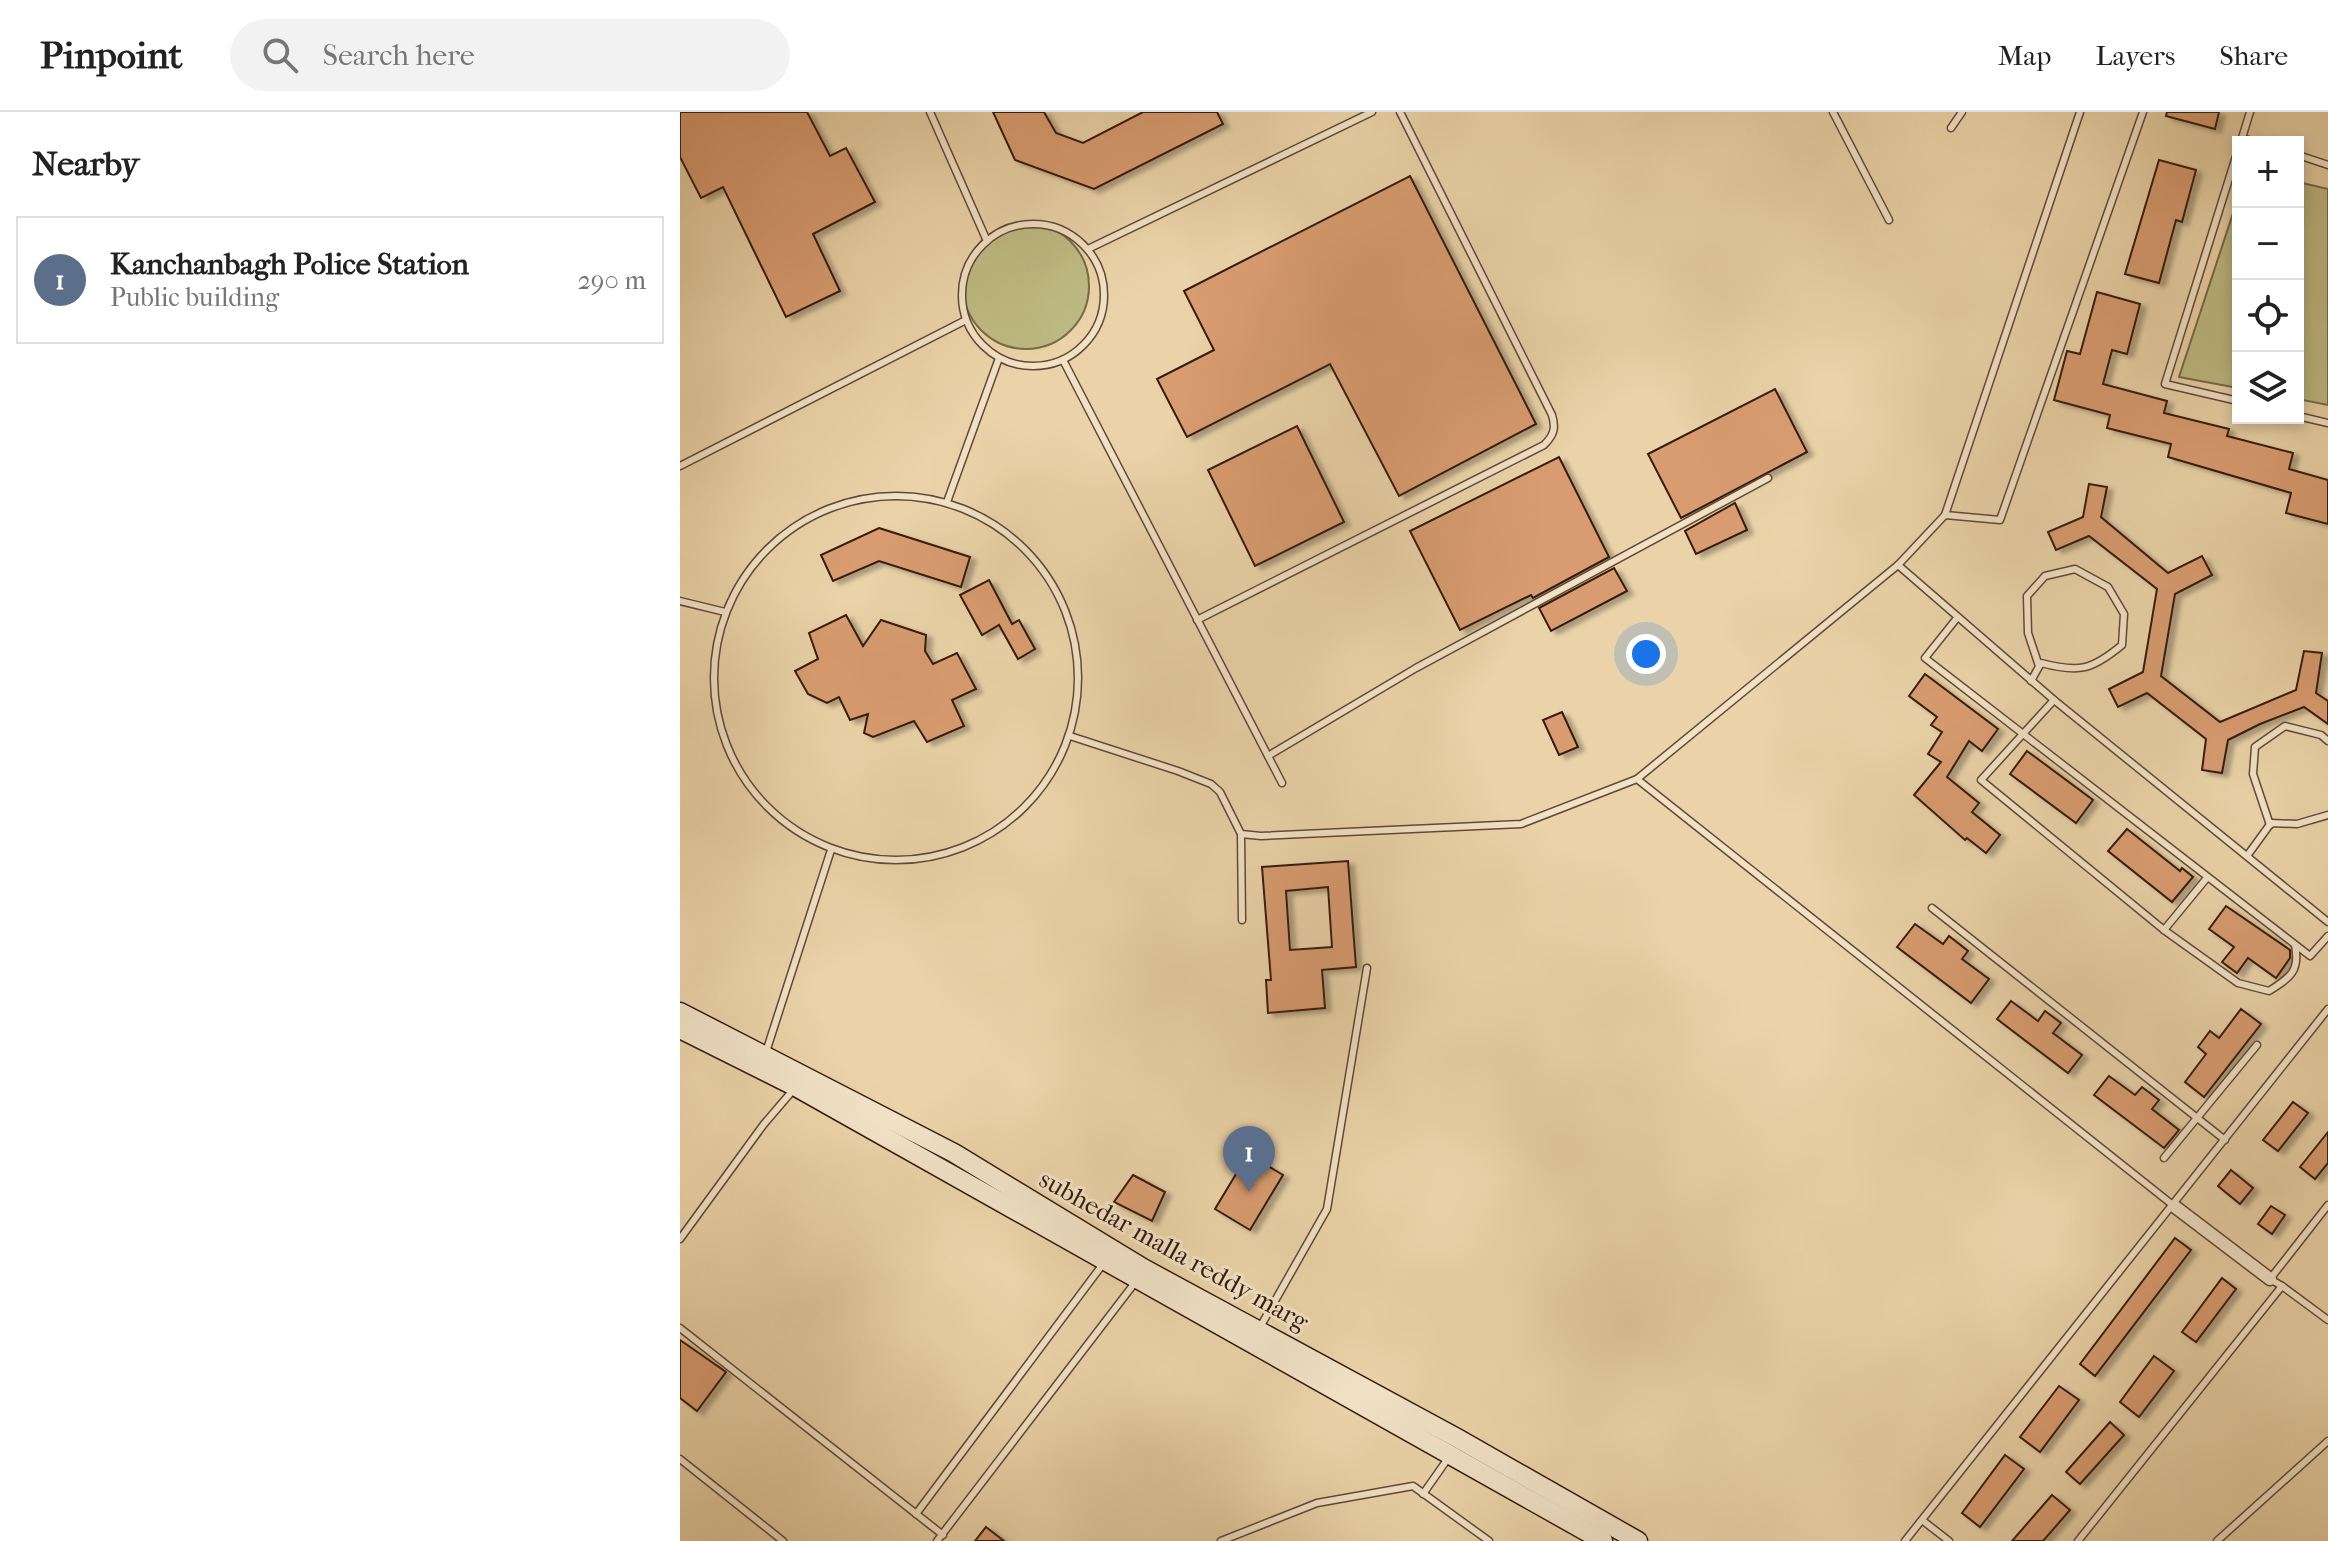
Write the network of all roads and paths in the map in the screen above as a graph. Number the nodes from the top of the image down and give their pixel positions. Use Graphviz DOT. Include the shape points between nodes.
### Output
graph roads {
  1 [pos="930,112"];
  2 [pos="1372,112"];
  3 [pos="1400,112"];
  4 [pos="1833,112"];
  5 [pos="1962,112"];
  6 [pos="2080,112"];
  7 [pos="2143,112"];
  8 [pos="2250,112"];
  9 [pos="1951,128"];
  10 [pos="2242,136"];
  11 [pos="2304,157"];
  12 [pos="2328,165"];
  13 [pos="2232,169"];
  14 [pos="1889,220"];
  15 [pos="987,241"];
  16 [pos="1088,249"];
  17 [pos="966,320"];
  18 [pos="999,358"];
  19 [pos="1063,360"];
  20 [pos="2232,400"];
  21 [pos="2304,417"];
  22 [pos="2328,423"];
  23 [pos="680,466"];
  24 [pos="1768,478"];
  25 [pos="947,502"];
  26 [pos="1945,515"];
  27 [pos="1898,565"];
  28 [pos="680,601"];
  29 [pos="725,612"];
  30 [pos="1957,618"];
  31 [pos="1197,620"];
  32 [pos="2039,666"];
  33 [pos="2031,681"];
  34 [pos="2054,700"];
  35 [pos="2023,733"];
  36 [pos="1070,736"];
  37 [pos="2328,741"];
  38 [pos="1268,756"];
  39 [pos="1637,779"];
  40 [pos="1282,783"];
  41 [pos="2328,815"];
  42 [pos="2270,825"];
  43 [pos="1241,834"];
  44 [pos="831,850"];
  45 [pos="2247,856"];
  46 [pos="2206,879"];
  47 [pos="1932,908"];
  48 [pos="1242,920"];
  49 [pos="2328,922"];
  50 [pos="2164,930"];
  51 [pos="2328,936"];
  52 [pos="2295,945"];
  53 [pos="1367,968"];
  54 [pos="2328,1009"];
  55 [pos="680,1012"];
  56 [pos="680,1029"];
  57 [pos="2257,1045"];
  58 [pos="765,1055"];
  59 [pos="800,1082"];
  60 [pos="2196,1118"];
  61 [pos="2225,1140"];
  62 [pos="2164,1158"];
  63 [pos="2328,1205"];
  64 [pos="2174,1206"];
  65 [pos="680,1239"];
  66 [pos="1110,1255"];
  67 [pos="1140,1274"];
  68 [pos="2276,1283"];
  69 [pos="2328,1320"];
  70 [pos="680,1328"];
  71 [pos="1259,1329"];
  72 [pos="2328,1441"];
  73 [pos="1451,1454"];
  74 [pos="680,1459"];
  75 [pos="1423,1494"];
  76 [pos="916,1514"];
  77 [pos="1922,1520"];
  78 [pos="940,1538"];
  79 [pos="1478,1538"];
  80 [pos="783,1541"];
  81 [pos="1221,1541"];
  82 [pos="1489,1541"];
  83 [pos="1603,1541"];
  84 [pos="1638,1541"];
  85 [pos="1905,1541"];
  86 [pos="1949,1541"];
  87 [pos="2078,1541"];
  88 [pos="2217,1541"];
  1 -- 15 [label="lane"];
  2 -- 16 [label="lane"];
  3 -- 31 [label="lane" via="1552,415 1552,437"];
  4 -- 14 [label="lane"];
  5 -- 9 [label="lane"];
  6 -- 26 [label="lane"];
  7 -- 26 [label="lane" via="2000,520"];
  8 -- 10 [label="lane"];
  11 -- 12 [label="lane"];
  13 -- 20 [label="lane" via="2165,384"];
  15 -- 16 [label="lane" via="1012,227 1039,224 1066,232"];
  15 -- 17 [label="lane" via="969,264 961,292"];
  16 -- 19 [label="lane" via="1101,272 1105,298 1099,323 1084,345"];
  17 -- 18 [label="lane" via="979,343"];
  17 -- 23 [label="lane"];
  18 -- 19 [label="lane" via="1031,367"];
  18 -- 25 [label="lane"];
  19 -- 31 [label="lane"];
  21 -- 22 [label="lane"];
  24 -- 38 [label="lane" via="1416,668"];
  25 -- 29 [label="lane" via="893,495 840,504 791,528 752,565"];
  25 -- 36 [label="lane" via="1000,527 1043,568 1070,620 1080,678"];
  26 -- 27 [label="lane"];
  27 -- 30 [label="lane"];
  27 -- 39 [label="lane"];
  28 -- 29 [label="lane"];
  29 -- 44 [label="lane" via="712,668 718,726 742,778 780,821"];
  30 -- 33 [label="lane"];
  30 -- 35 [label="lane" via="1925,658"];
  31 -- 38 [label="lane"];
  32 -- 32 [label="lane" via="2068,670 2097,665 2122,645 2124,614 2108,587 2075,569 2045,576 2027,596 2028,633"];
  32 -- 33 [label="lane"];
  33 -- 34 [label="lane"];
  34 -- 35 [label="lane"];
  34 -- 45 [label="lane"];
  35 -- 46 [label="lane"];
  35 -- 50 [label="lane" via="1981,780"];
  36 -- 43 [label="lane" via="1211,784 1228,803"];
  36 -- 44 [label="lane" via="1052,774 1026,807 993,833 955,851 914,860 872,860"];
  37 -- 42 [label="lane" via="2285,726 2255,747 2253,774"];
  38 -- 40 [label="lane"];
  39 -- 43 [label="lane" via="1521,824"];
  39 -- 64 [label="lane"];
  41 -- 42 [label="lane"];
  42 -- 45 [label="lane"];
  43 -- 48 [label="lane"];
  44 -- 58 [label="lane"];
  45 -- 49 [label="lane"];
  46 -- 50 [label="lane"];
  46 -- 52 [label="lane"];
  47 -- 60 [label="lane"];
  50 -- 52 [label="lane" via="2238,983 2269,991 2292,977 2298,963"];
  51 -- 52 [label="lane" via="2310,956"];
  53 -- 71 [label="lane" via="1327,1209"];
  54 -- 61 [label="lane"];
  55 -- 58 [label="main road, subhedar malla reddy marg"];
  56 -- 59 [label="main road, subhedar malla reddy marg"];
  57 -- 60 [label="lane"];
  58 -- 59 [label="main road, subhedar malla reddy marg"];
  59 -- 65 [label="lane"];
  59 -- 66 [label="main road, subhedar malla reddy marg"];
  60 -- 61 [label="lane"];
  60 -- 62 [label="lane"];
  61 -- 64 [label="lane"];
  63 -- 68 [label="lane"];
  64 -- 68 [label="street"];
  64 -- 77 [label="lane"];
  66 -- 67 [label="main road, subhedar malla reddy marg"];
  66 -- 76 [label="lane"];
  67 -- 71 [label="main road, subhedar malla reddy marg"];
  67 -- 73 [label="main road, subhedar malla reddy marg"];
  67 -- 78 [label="lane"];
  68 -- 69 [label="lane"];
  68 -- 87 [label="lane"];
  70 -- 76 [label="lane"];
  71 -- 84 [label="main road, subhedar malla reddy marg"];
  72 -- 88 [label="lane"];
  73 -- 75 [label="lane"];
  73 -- 83 [label="main road, subhedar malla reddy marg"];
  74 -- 80 [label="lane"];
  75 -- 79 [label="lane"];
  75 -- 81 [label="lane" via="1413,1486 1317,1503"];
  76 -- 78 [label="lane"];
  77 -- 85 [label="lane"];
  77 -- 86 [label="lane"];
  79 -- 82 [label="lane"];
}
